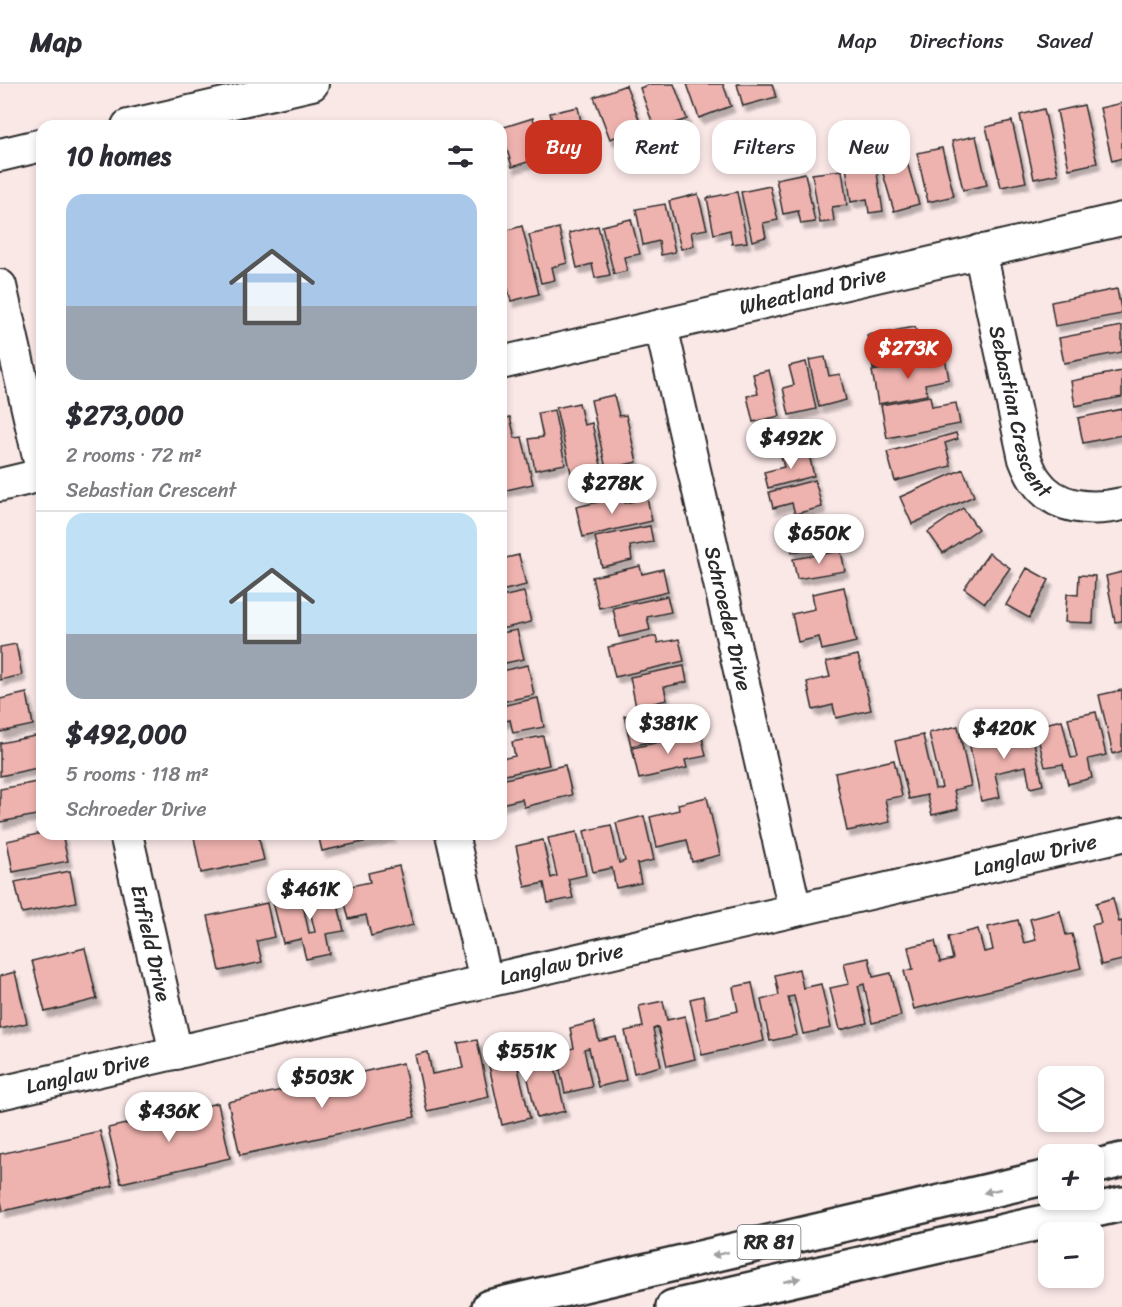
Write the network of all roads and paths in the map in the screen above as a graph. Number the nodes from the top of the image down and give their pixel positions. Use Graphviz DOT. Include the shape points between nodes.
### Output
graph roads {
  1 [pos="312,84"];
  2 [pos="154,120"];
  3 [pos="36,147"];
  4 [pos="0,155"];
  5 [pos="1122,219"];
  6 [pos="980,251"];
  7 [pos="0,286"];
  8 [pos="661,326"];
  9 [pos="507,362"];
  10 [pos="36,444"];
  11 [pos="36,476"];
  12 [pos="0,485"];
  13 [pos="1122,504"];
  14 [pos="1122,835"];
  15 [pos="127,840"];
  16 [pos="453,840"];
  17 [pos="795,910"];
  18 [pos="486,981"];
  19 [pos="176,1053"];
  20 [pos="0,1093"];
  21 [pos="1122,1160"];
  22 [pos="1104,1164"];
  23 [pos="1038,1180"];
  24 [pos="1122,1204"];
  25 [pos="489,1307"];
  26 [pos="673,1307"];
  1 -- 2 [label="street"];
  3 -- 4 [label="street"];
  5 -- 6 [label="street, Wheatland Drive"];
  6 -- 8 [label="street, Wheatland Drive"];
  6 -- 13 [label="street, Sebastian Crescent" via="1025,459 1036,482 1056,500 1081,508"];
  7 -- 10 [label="street"];
  8 -- 9 [label="street, Wheatland Drive"];
  8 -- 17 [label="street, Schroeder Drive"];
  11 -- 12 [label="street"];
  14 -- 17 [label="street, Langlaw Drive"];
  15 -- 19 [label="street, Enfield Drive"];
  16 -- 18 [label="street"];
  17 -- 18 [label="street, Langlaw Drive"];
  18 -- 19 [label="street, Langlaw Drive"];
  19 -- 20 [label="street, Langlaw Drive"];
  21 -- 22 [label="main road"];
  23 -- 25 [label="main road, RR 81, one-way"];
  26 -- 24 [label="main road, RR 81, one-way"];
}
